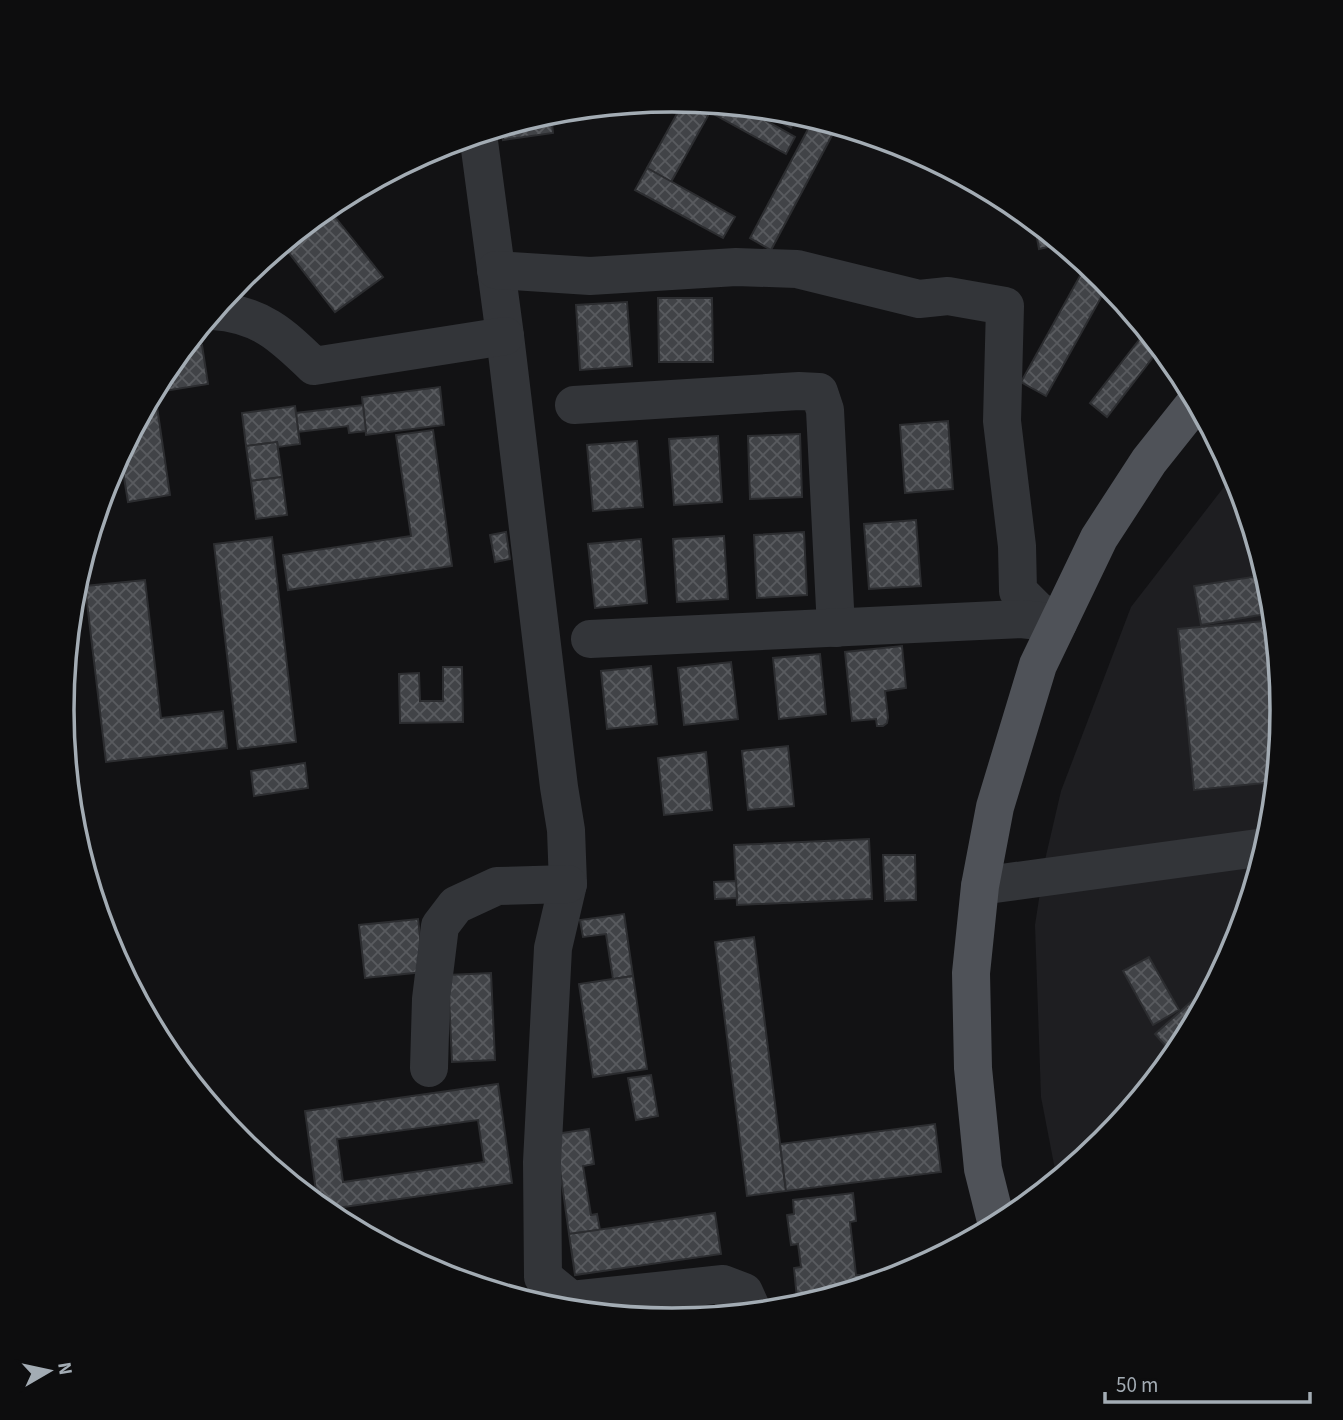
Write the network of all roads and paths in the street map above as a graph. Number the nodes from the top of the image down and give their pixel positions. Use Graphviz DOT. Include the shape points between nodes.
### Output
graph roads {
  1 [pos="479,144"];
  2 [pos="496,270"];
  3 [pos="226,312"];
  4 [pos="505,336"];
  5 [pos="574,405"];
  6 [pos="1189,411"];
  7 [pos="1058,623"];
  8 [pos="836,628"];
  9 [pos="590,639"];
  10 [pos="1253,849"];
  11 [pos="568,884"];
  12 [pos="980,886"];
  13 [pos="429,1068"];
  14 [pos="994,1213"];
  15 [pos="572,1300"];
  16 [pos="573,1300"];
  17 [pos="749,1303"];
  1 -- 2 [label="street"];
  2 -- 4 [label="street"];
  2 -- 7 [label="street" via="590,276 736,267 797,269 919,299 948,296 1005,306 1002,421 1018,591"];
  3 -- 4 [label="street" via="257,321 283,336 314,366"];
  4 -- 11 [label="street" via="566,830"];
  5 -- 8 [label="street" via="819,392 825,410"];
  6 -- 7 [label="main road" via="1149,461 1099,538"];
  7 -- 8 [label="street" via="1021,619"];
  7 -- 12 [label="main road" via="1038,665 1016,734 995,807"];
  8 -- 9 [label="street"];
  10 -- 12 [label="street"];
  11 -- 13 [label="street" via="497,886 456,905 440,926"];
  11 -- 15 [label="street" via="554,948 542,1162 543,1277"];
  12 -- 14 [label="main road" via="971,973 973,1068 983,1169"];
  16 -- 17 [label="street" via="723,1284 744,1292"];
}
